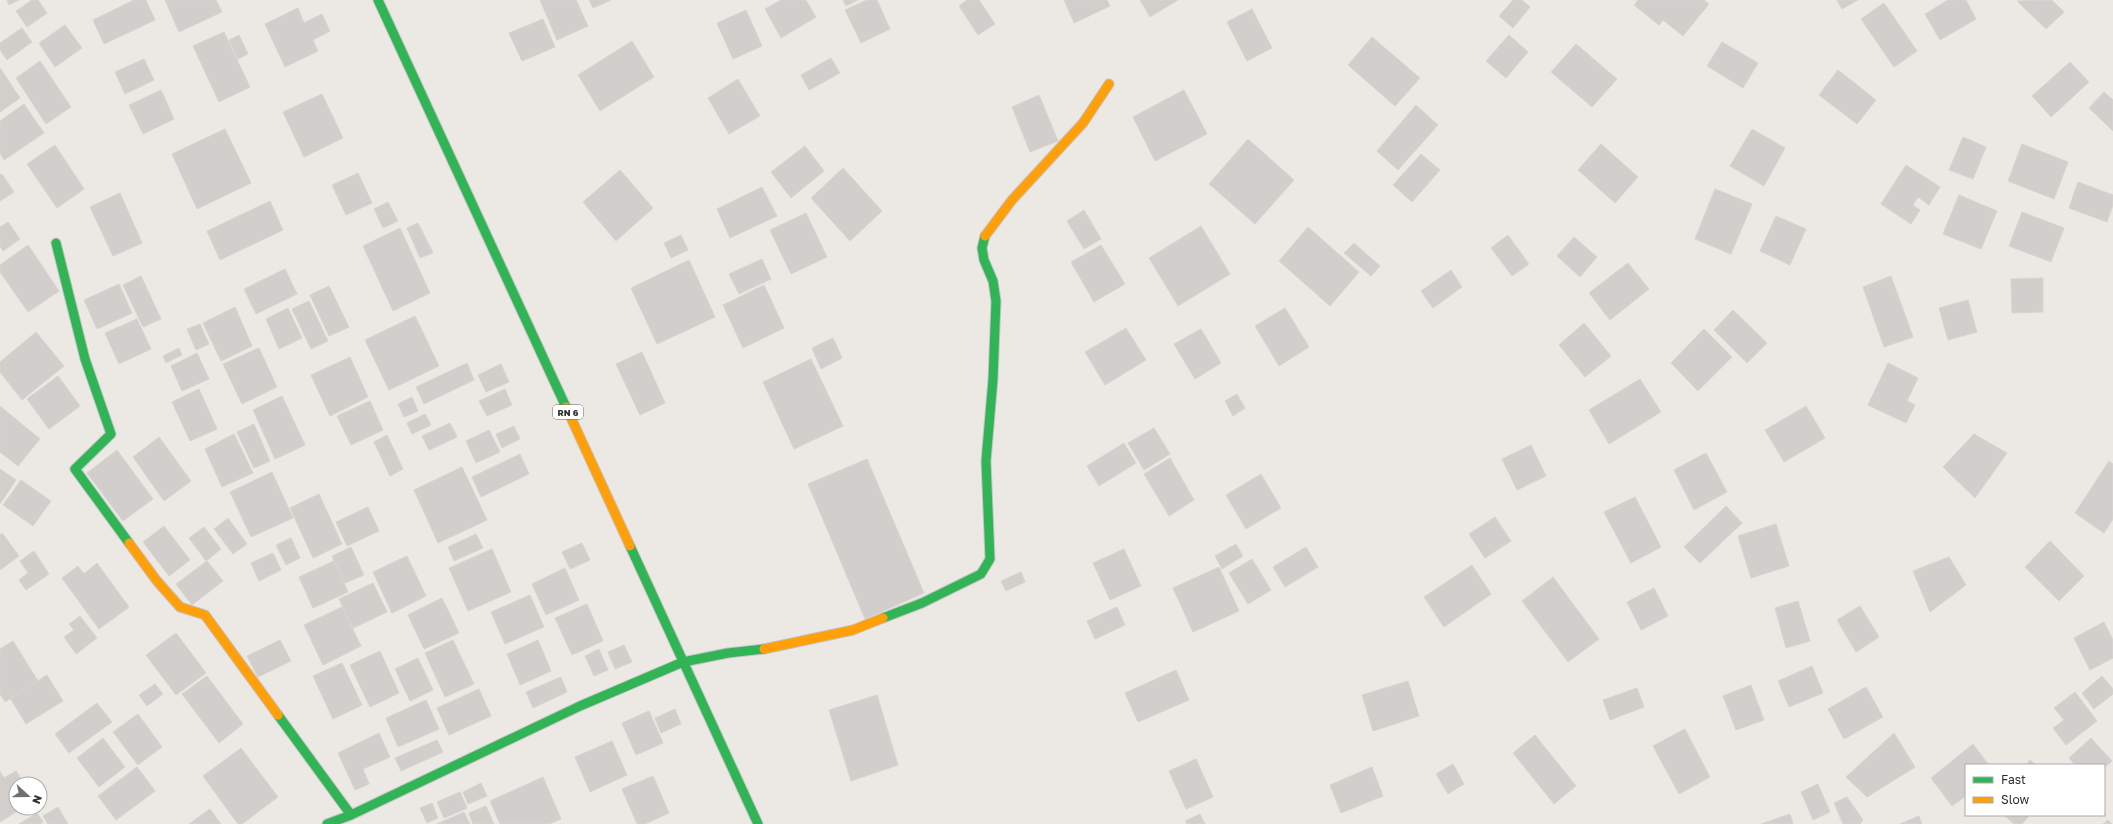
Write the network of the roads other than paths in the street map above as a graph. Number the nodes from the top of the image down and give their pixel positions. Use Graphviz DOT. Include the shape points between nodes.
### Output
graph roads {
  1 [pos="378,0"];
  2 [pos="1109,84"];
  3 [pos="56,244"];
  4 [pos="683,662"];
  5 [pos="351,815"];
  6 [pos="327,824"];
  7 [pos="758,824"];
  1 -- 4 [label="street, RN 6"];
  2 -- 4 [label="street" via="1083,123 1012,200 984,237 984,260 993,281 996,301 986,462 990,559 981,574 922,603 853,630 769,649 728,653"];
  3 -- 5 [label="street" via="85,359 111,434 75,469 156,581 180,607 205,615"];
  4 -- 5 [label="street" via="580,706"];
  4 -- 7 [label="street, RN 6"];
  5 -- 6 [label="street"];
}
